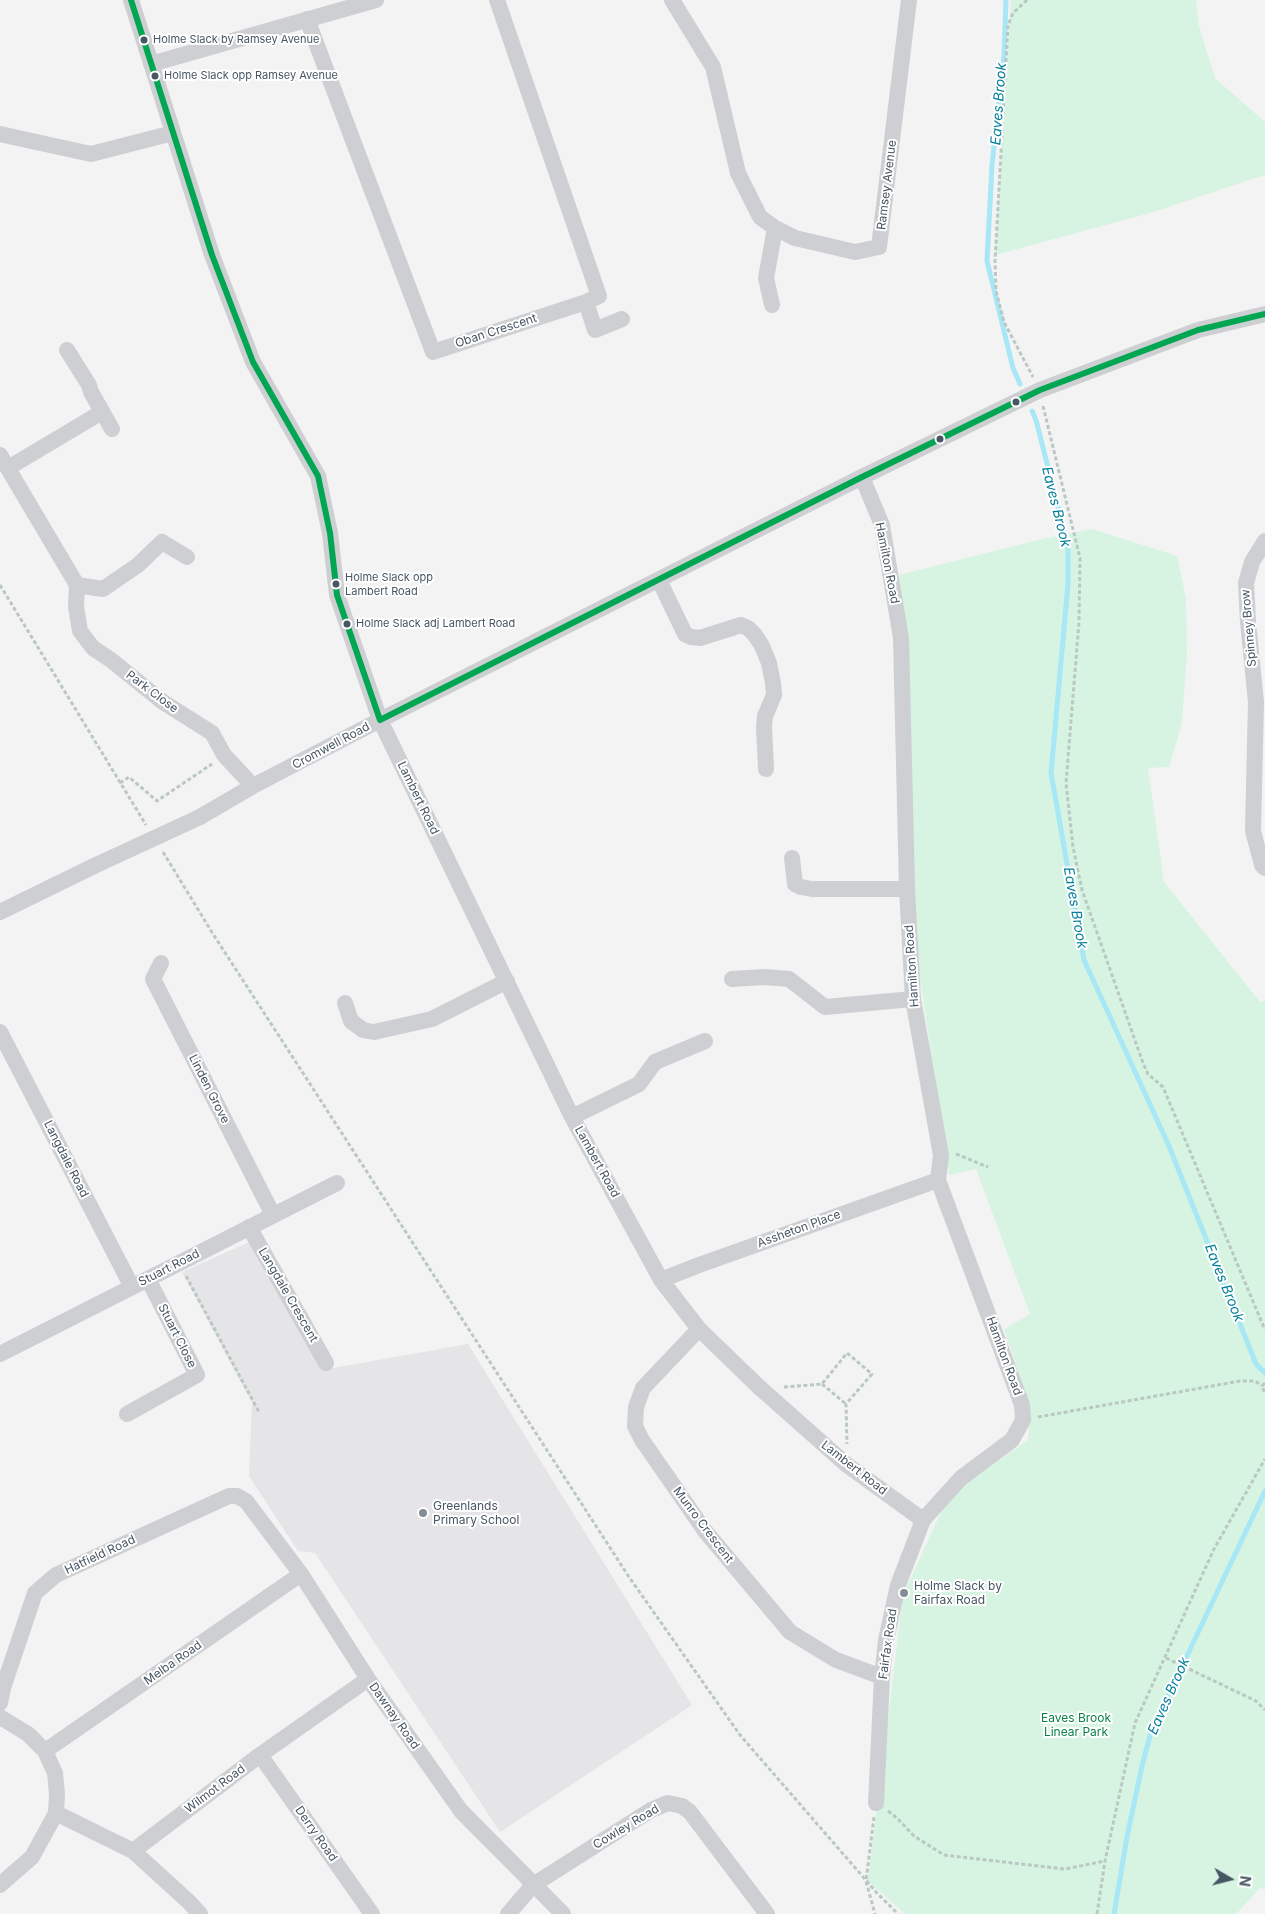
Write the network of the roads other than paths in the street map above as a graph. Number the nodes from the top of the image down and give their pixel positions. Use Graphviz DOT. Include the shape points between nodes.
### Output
graph roads {
  1 [pos="131,0"];
  2 [pos="376,0"];
  3 [pos="497,0"];
  4 [pos="672,0"];
  5 [pos="909,0"];
  6 [pos="307,19"];
  7 [pos="151,64"];
  8 [pos="0,134"];
  9 [pos="173,134"];
  10 [pos="775,228"];
  11 [pos="586,302"];
  12 [pos="772,305"];
  13 [pos="1265,314"];
  14 [pos="622,319"];
  15 [pos="67,350"];
  16 [pos="102,412"];
  17 [pos="112,430"];
  18 [pos="4,462"];
  19 [pos="862,477"];
  20 [pos="1265,541"];
  21 [pos="187,557"];
  22 [pos="659,580"];
  23 [pos="78,585"];
  24 [pos="380,720"];
  25 [pos="766,769"];
  26 [pos="253,786"];
  27 [pos="792,858"];
  28 [pos="1265,868"];
  29 [pos="907,889"];
  30 [pos="0,912"];
  31 [pos="161,963"];
  32 [pos="732,979"];
  33 [pos="507,981"];
  34 [pos="913,999"];
  35 [pos="345,1003"];
  36 [pos="0,1032"];
  37 [pos="705,1041"];
  38 [pos="572,1117"];
  39 [pos="938,1180"];
  40 [pos="337,1183"];
  41 [pos="273,1215"];
  42 [pos="249,1227"];
  43 [pos="148,1279"];
  44 [pos="661,1280"];
  45 [pos="132,1287"];
  46 [pos="700,1329"];
  47 [pos="0,1354"];
  48 [pos="326,1364"];
  49 [pos="127,1414"];
  50 [pos="1012,1440"];
  51 [pos="246,1501"];
  52 [pos="923,1520"];
  53 [pos="301,1574"];
  54 [pos="882,1677"];
  55 [pos="368,1679"];
  56 [pos="0,1703"];
  57 [pos="0,1717"];
  58 [pos="45,1751"];
  59 [pos="260,1755"];
  60 [pos="876,1803"];
  61 [pos="56,1813"];
  62 [pos="133,1851"];
  63 [pos="0,1885"];
  64 [pos="533,1885"];
  65 [pos="200,1914"];
  66 [pos="372,1914"];
  67 [pos="508,1914"];
  68 [pos="563,1914"];
  69 [pos="767,1914"];
  1 -- 7 [label="street, Lambert Road"];
  2 -- 6 [label="street"];
  3 -- 11 [label="street" via="599,296"];
  4 -- 10 [label="street, Ramsey Avenue" via="713,67 738,172 760,217"];
  5 -- 10 [label="street, Ramsey Avenue" via="879,247 855,252 795,238"];
  6 -- 7 [label="street"];
  6 -- 11 [label="street, Oban Crescent" via="433,352"];
  7 -- 9 [label="street, Lambert Road"];
  8 -- 9 [label="street" via="91,154"];
  9 -- 24 [label="street, Lambert Road" via="212,255 253,362 318,476 330,533 337,595"];
  10 -- 12 [label="street" via="766,278"];
  11 -- 14 [label="street" via="595,330"];
  13 -- 19 [label="street, Cromwell Road" via="1198,330 1040,390"];
  15 -- 16 [label="street"];
  16 -- 17 [label="street"];
  16 -- 18 [label="street"];
  18 -- 23 [label="street"];
  19 -- 22 [label="street, Cromwell Road"];
  19 -- 29 [label="street, Hamilton Road" via="882,525 900,638"];
  20 -- 28 [label="street, Spinney Brow" via="1252,562 1246,583 1256,702 1254,831"];
  21 -- 23 [label="street" via="162,542 138,565 103,588"];
  22 -- 24 [label="street, Cromwell Road"];
  22 -- 25 [label="street" via="685,634 700,638 741,625 748,628 762,646 774,683 774,695 765,716"];
  23 -- 26 [label="street, Park Close" via="76,607 80,631 93,648 163,702 212,733 224,755"];
  24 -- 26 [label="street, Cromwell Road"];
  24 -- 33 [label="street, Lambert Road"];
  26 -- 30 [label="street, Cromwell Road, bridge" via="200,817"];
  27 -- 29 [label="street" via="795,884 801,888"];
  29 -- 34 [label="street, Hamilton Road"];
  31 -- 41 [label="street, Linden Grove" via="153,979"];
  32 -- 34 [label="street" via="764,976 789,979 825,1007"];
  33 -- 35 [label="street" via="432,1019 374,1032 363,1030 351,1021"];
  33 -- 38 [label="street, Lambert Road"];
  34 -- 39 [label="street, Hamilton Road" via="941,1155"];
  36 -- 45 [label="street, Langdale Road"];
  37 -- 38 [label="street" via="655,1062 639,1084"];
  38 -- 44 [label="street, Lambert Road"];
  39 -- 44 [label="street, Assheton Place"];
  39 -- 50 [label="street, Hamilton Road" via="1022,1405 1022,1420"];
  40 -- 41 [label="street, Stuart Road"];
  41 -- 42 [label="street, Stuart Road"];
  42 -- 43 [label="street, Stuart Road"];
  42 -- 48 [label="street, Langdale Crescent"];
  43 -- 45 [label="street, Stuart Road"];
  43 -- 49 [label="street, Stuart Close" via="197,1374"];
  44 -- 46 [label="street, Lambert Road"];
  45 -- 47 [label="street, Stuart Road"];
  46 -- 52 [label="street, Lambert Road" via="761,1390 847,1465"];
  46 -- 54 [label="street, Munro Crescent" via="643,1388 636,1407 638,1433 705,1531 790,1632 836,1660"];
  50 -- 52 [label="street, Fairfax Road" via="962,1478"];
  51 -- 53 [label="street, Dawnay Road"];
  51 -- 56 [label="street, Hatfield Road" via="229,1496 56,1575 35,1593"];
  52 -- 54 [label="street, Fairfax Road" via="898,1585"];
  53 -- 55 [label="street, Dawnay Road"];
  53 -- 58 [label="street, Melba Road"];
  54 -- 60 [label="street, Fairfax Road"];
  55 -- 59 [label="street, Wilmot Road"];
  55 -- 64 [label="street, Dawnay Road" via="461,1811"];
  57 -- 58 [label="street" via="28,1734"];
  58 -- 61 [label="street" via="56,1773"];
  59 -- 62 [label="street, Wilmot Road"];
  59 -- 66 [label="street, Derry Road"];
  61 -- 62 [label="street"];
  61 -- 63 [label="street" via="32,1857"];
  62 -- 65 [label="street"];
  64 -- 67 [label="street"];
  64 -- 68 [label="street, Dawnay Road"];
  64 -- 69 [label="street, Cowley Road" via="651,1810 668,1803 682,1806 690,1812"];
}
